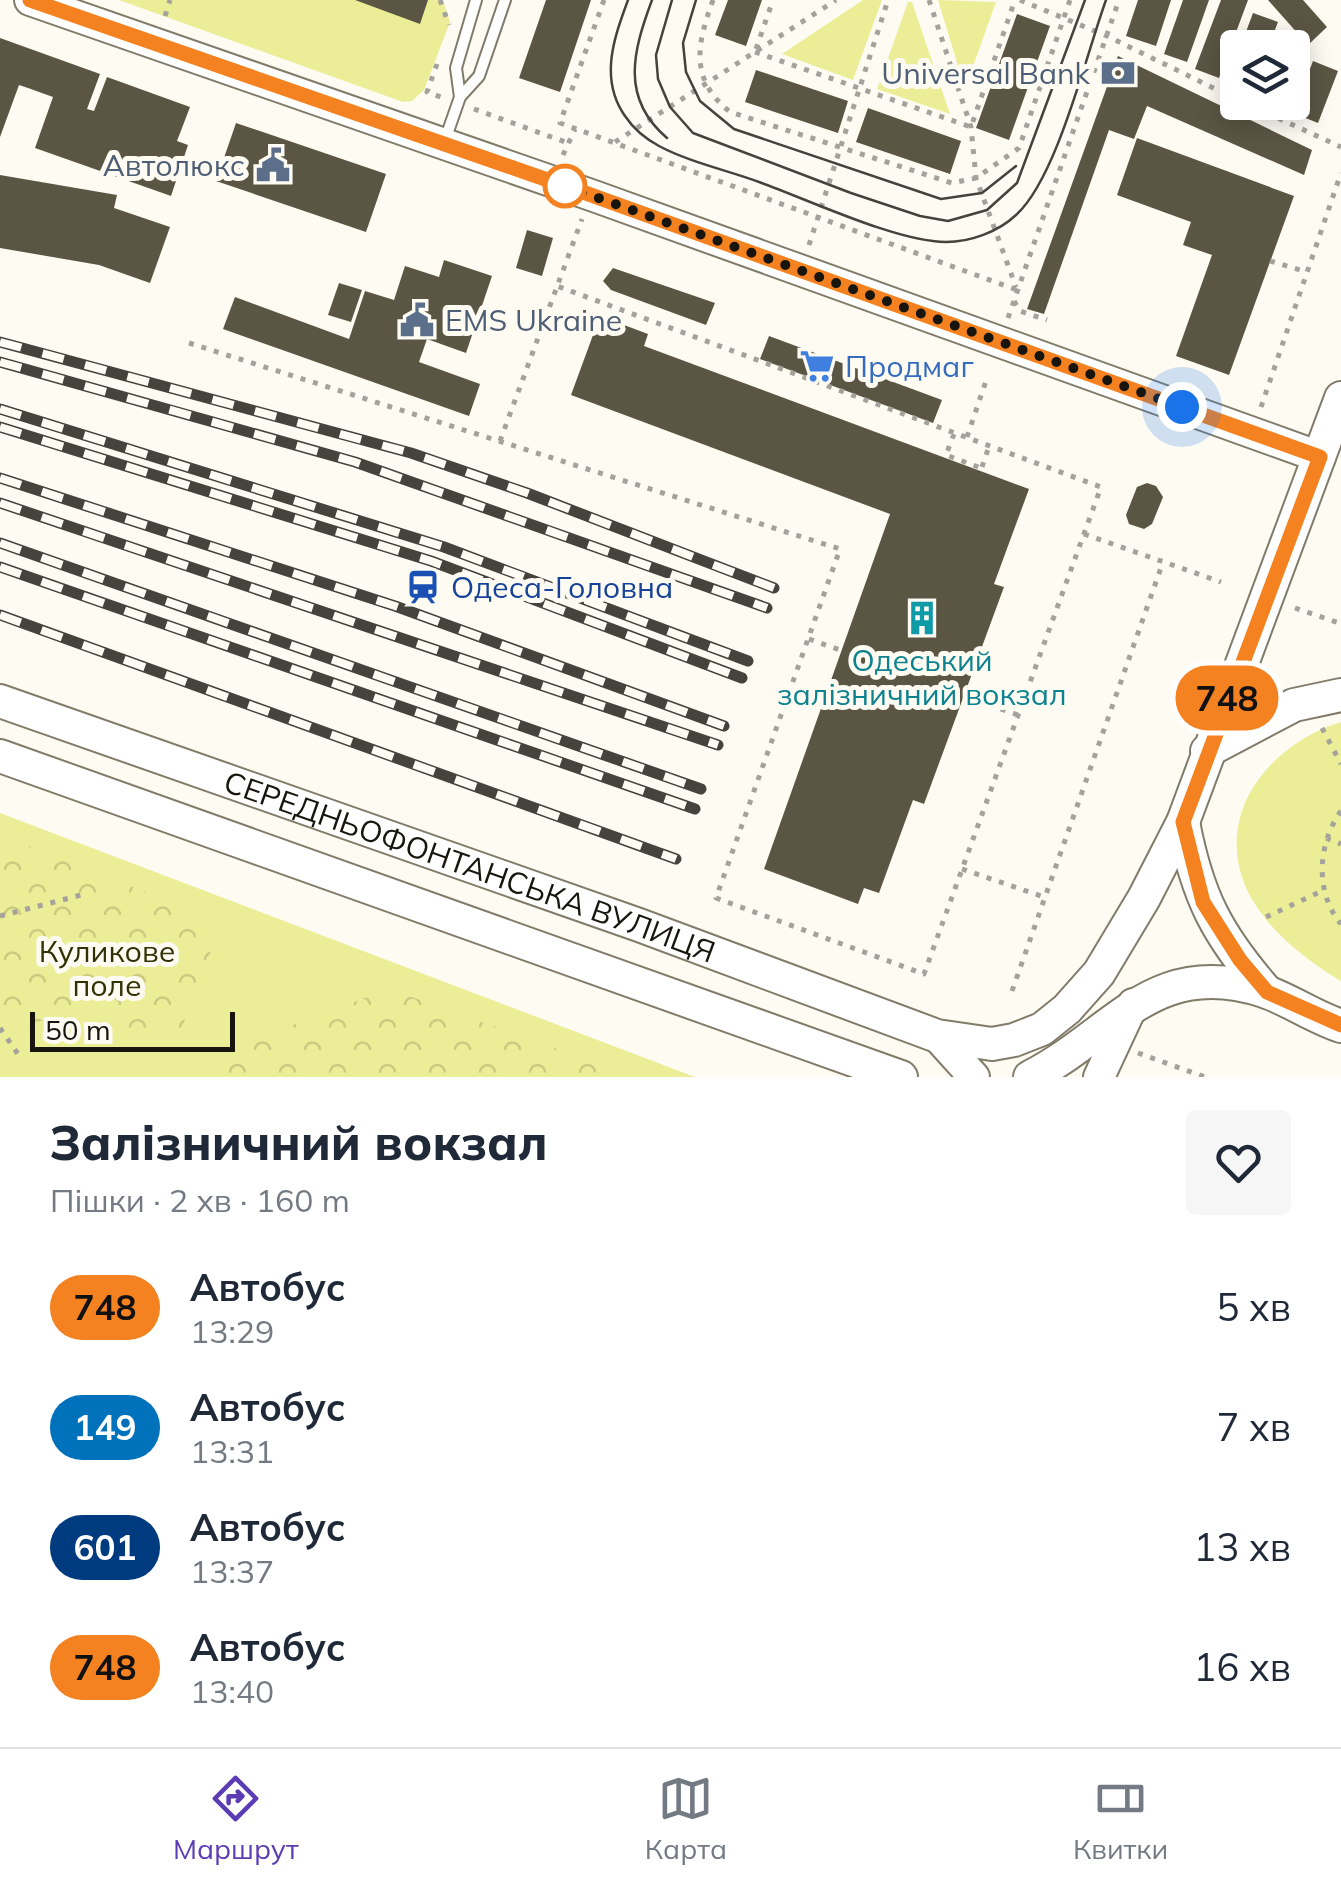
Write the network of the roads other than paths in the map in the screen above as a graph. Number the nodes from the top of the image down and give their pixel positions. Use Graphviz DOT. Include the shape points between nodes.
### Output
graph roads {
  1 [pos="30,0"];
  2 [pos="476,0"];
  3 [pos="506,0"];
  4 [pos="458,100"];
  5 [pos="444,144"];
  6 [pos="1341,398"];
  7 [pos="1320,457"];
  8 [pos="1341,695"];
  9 [pos="0,701"];
  10 [pos="1206,751"];
  11 [pos="0,756"];
  12 [pos="1183,822"];
  13 [pos="1267,992"];
  14 [pos="1133,1004"];
  15 [pos="1341,1026"];
  16 [pos="938,1036"];
  17 [pos="901,1077"];
  18 [pos="974,1077"];
  19 [pos="1030,1077"];
  20 [pos="1099,1077"];
  1 -- 5 [label="main road"];
  2 -- 4 [label="lane" via="456,68"];
  3 -- 4 [label="lane" via="479,76"];
  4 -- 5 [label="lane"];
  5 -- 7 [label="main road"];
  6 -- 7 [label="main road, СЕРЕДНЬОФОНТАНСЬКА ВУЛИЦЯ"];
  7 -- 10 [label="main road, СЕРЕДНЬОФОНТАНСЬКА ВУЛИЦЯ"];
  8 -- 10 [label="main road" via="1294,705"];
  9 -- 16 [label="main road, СЕРЕДНЬОФОНТАНСЬКА ВУЛИЦЯ"];
  10 -- 12 [label="main road, СЕРЕДНЬОФОНТАНСЬКА ВУЛИЦЯ"];
  11 -- 17 [label="main road, СЕРЕДНЬОФОНТАНСЬКА ВУЛИЦЯ"];
  12 -- 13 [label="main road" via="1193,874 1215,926"];
  12 -- 16 [label="main road, СЕРЕДНЬОФОНТАНСЬКА ВУЛИЦЯ" via="1099,973 1067,1009 1014,1040 992,1044"];
  13 -- 14 [label="main road" via="1181,984"];
  13 -- 15 [label="main road"];
  14 -- 19 [label="main road"];
  14 -- 20 [label="main road"];
  16 -- 18 [label="main road"];
}
